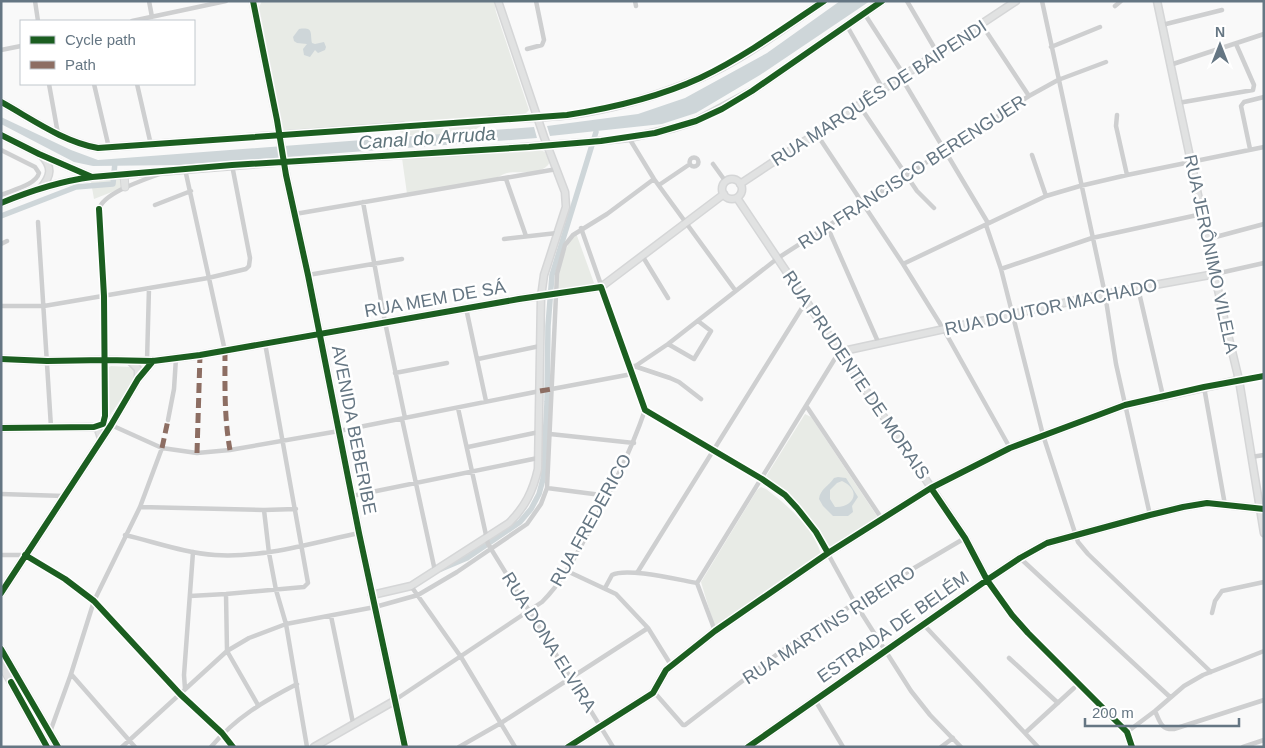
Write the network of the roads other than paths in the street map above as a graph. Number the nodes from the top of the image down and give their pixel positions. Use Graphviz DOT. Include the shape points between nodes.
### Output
graph roads {
  1 [pos="35,1"];
  2 [pos="149,1"];
  3 [pos="226,1"];
  4 [pos="253,1"];
  5 [pos="498,1"];
  6 [pos="536,1"];
  7 [pos="824,1"];
  8 [pos="882,1"];
  9 [pos="907,1"];
  10 [pos="1016,1"];
  11 [pos="1042,1"];
  12 [pos="1121,1"];
  13 [pos="1157,1"];
  14 [pos="1115,6"];
  15 [pos="1222,10"];
  16 [pos="864,13"];
  17 [pos="152,17"];
  18 [pos="38,20"];
  19 [pos="137,20"];
  20 [pos="982,25"];
  21 [pos="1162,25"];
  22 [pos="847,26"];
  23 [pos="1100,27"];
  24 [pos="1264,34"];
  25 [pos="1236,44"];
  26 [pos="20,46"];
  27 [pos="1051,46"];
  28 [pos="527,49"];
  29 [pos="1,50"];
  30 [pos="938,54"];
  31 [pos="1106,62"];
  32 [pos="1170,65"];
  33 [pos="902,76"];
  34 [pos="1058,80"];
  35 [pos="49,85"];
  36 [pos="94,85"];
  37 [pos="138,85"];
  38 [pos="883,89"];
  39 [pos="1029,96"];
  40 [pos="1264,97"];
  41 [pos="1,102"];
  42 [pos="1178,104"];
  43 [pos="859,105"];
  44 [pos="1117,115"];
  45 [pos="489,120"];
  46 [pos="539,120"];
  47 [pos="403,126"];
  48 [pos="816,133"];
  49 [pos="58,134"];
  50 [pos="1,135"];
  51 [pos="630,138"];
  52 [pos="280,139"];
  53 [pos="151,145"];
  54 [pos="548,145"];
  55 [pos="1264,147"];
  56 [pos="109,148"];
  57 [pos="1250,149"];
  58 [pos="1,150"];
  59 [pos="945,150"];
  60 [pos="39,154"];
  61 [pos="1032,155"];
  62 [pos="283,160"];
  63 [pos="1191,162"];
  64 [pos="690,164"];
  65 [pos="713,164"];
  66 [pos="232,165"];
  67 [pos="185,169"];
  68 [pos="557,169"];
  69 [pos="166,172"];
  70 [pos="906,175"];
  71 [pos="1127,175"];
  72 [pos="123,176"];
  73 [pos="92,177"];
  74 [pos="506,179"];
  75 [pos="654,179"];
  76 [pos="726,182"];
  77 [pos="740,184"];
  78 [pos="659,185"];
  79 [pos="1080,186"];
  80 [pos="125,187"];
  81 [pos="41,188"];
  82 [pos="191,191"];
  83 [pos="1,194"];
  84 [pos="724,194"];
  85 [pos="1046,196"];
  86 [pos="737,198"];
  87 [pos="363,202"];
  88 [pos="1,203"];
  89 [pos="863,203"];
  90 [pos="155,205"];
  91 [pos="934,208"];
  92 [pos="295,214"];
  93 [pos="1202,214"];
  94 [pos="38,222"];
  95 [pos="686,223"];
  96 [pos="987,224"];
  97 [pos="1264,224"];
  98 [pos="827,226"];
  99 [pos="581,228"];
  100 [pos="557,233"];
  101 [pos="526,236"];
  102 [pos="1092,238"];
  103 [pos="504,239"];
  104 [pos="1208,239"];
  105 [pos="7,241"];
  106 [pos="1,244"];
  107 [pos="643,257"];
  108 [pos="778,258"];
  109 [pos="402,259"];
  110 [pos="374,264"];
  111 [pos="903,264"];
  112 [pos="1264,264"];
  113 [pos="1001,269"];
  114 [pos="1215,274"];
  115 [pos="308,275"];
  116 [pos="208,278"];
  117 [pos="601,287"];
  118 [pos="149,288"];
  119 [pos="1138,288"];
  120 [pos="735,290"];
  121 [pos="1105,294"];
  122 [pos="104,296"];
  123 [pos="549,296"];
  124 [pos="668,298"];
  125 [pos="807,300"];
  126 [pos="1,306"];
  127 [pos="44,306"];
  128 [pos="466,308"];
  129 [pos="1012,314"];
  130 [pos="698,321"];
  131 [pos="385,322"];
  132 [pos="944,330"];
  133 [pos="320,334"];
  134 [pos="266,343"];
  135 [pos="668,344"];
  136 [pos="879,344"];
  137 [pos="540,346"];
  138 [pos="226,351"];
  139 [pos="840,352"];
  140 [pos="176,358"];
  141 [pos="1,359"];
  142 [pos="478,359"];
  143 [pos="105,360"];
  144 [pos="128,360"];
  145 [pos="47,361"];
  146 [pos="150,361"];
  147 [pos="447,363"];
  148 [pos="632,370"];
  149 [pos="395,373"];
  150 [pos="1264,376"];
  151 [pos="138,379"];
  152 [pos="1238,380"];
  153 [pos="1204,388"];
  154 [pos="552,389"];
  155 [pos="540,391"];
  156 [pos="1163,396"];
  157 [pos="701,399"];
  158 [pos="486,402"];
  159 [pos="1125,405"];
  160 [pos="807,406"];
  161 [pos="458,408"];
  162 [pos="645,410"];
  163 [pos="105,416"];
  164 [pos="115,417"];
  165 [pos="404,419"];
  166 [pos="168,420"];
  167 [pos="111,425"];
  168 [pos="94,426"];
  169 [pos="52,427"];
  170 [pos="1,428"];
  171 [pos="339,431"];
  172 [pos="539,432"];
  173 [pos="550,434"];
  174 [pos="1043,435"];
  175 [pos="101,438"];
  176 [pos="283,440"];
  177 [pos="634,443"];
  178 [pos="468,447"];
  179 [pos="162,448"];
  180 [pos="1010,448"];
  181 [pos="713,450"];
  182 [pos="1264,455"];
  183 [pos="1251,457"];
  184 [pos="538,458"];
  185 [pos="472,473"];
  186 [pos="762,479"];
  187 [pos="417,484"];
  188 [pos="546,488"];
  189 [pos="931,488"];
  190 [pos="1,494"];
  191 [pos="64,496"];
  192 [pos="352,496"];
  193 [pos="608,496"];
  194 [pos="1225,505"];
  195 [pos="140,506"];
  196 [pos="296,509"];
  197 [pos="1262,509"];
  198 [pos="264,510"];
  199 [pos="1150,515"];
  200 [pos="882,519"];
  201 [pos="359,533"];
  202 [pos="1264,533"];
  203 [pos="1076,534"];
  204 [pos="125,535"];
  205 [pos="966,538"];
  206 [pos="486,539"];
  207 [pos="301,546"];
  208 [pos="490,548"];
  209 [pos="192,552"];
  210 [pos="269,553"];
  211 [pos="828,553"];
  212 [pos="1,555"];
  213 [pos="25,555"];
  214 [pos="1020,558"];
  215 [pos="434,571"];
  216 [pos="567,571"];
  217 [pos="637,573"];
  218 [pos="987,580"];
  219 [pos="1264,582"];
  220 [pos="697,583"];
  221 [pos="412,587"];
  222 [pos="605,588"];
  223 [pos="276,590"];
  224 [pos="1,593"];
  225 [pos="226,594"];
  226 [pos="417,594"];
  227 [pos="372,595"];
  228 [pos="190,596"];
  229 [pos="94,601"];
  230 [pos="855,603"];
  231 [pos="375,607"];
  232 [pos="529,611"];
  233 [pos="1212,613"];
  234 [pos="331,616"];
  235 [pos="286,624"];
  236 [pos="923,624"];
  237 [pos="648,628"];
  238 [pos="715,631"];
  239 [pos="1,649"];
  240 [pos="885,650"];
  241 [pos="1264,651"];
  242 [pos="227,652"];
  243 [pos="461,657"];
  244 [pos="1009,658"];
  245 [pos="1,664"];
  246 [pos="671,665"];
  247 [pos="1211,672"];
  248 [pos="71,674"];
  249 [pos="571,678"];
  250 [pos="297,684"];
  251 [pos="1074,688"];
  252 [pos="185,689"];
  253 [pos="654,692"];
  254 [pos="180,694"];
  255 [pos="1170,697"];
  256 [pos="394,700"];
  257 [pos="815,700"];
  258 [pos="1264,700"];
  259 [pos="1058,703"];
  260 [pos="258,705"];
  261 [pos="1155,712"];
  262 [pos="353,723"];
  263 [pos="501,723"];
  264 [pos="600,726"];
  265 [pos="50,732"];
  266 [pos="1126,732"];
  267 [pos="222,733"];
  268 [pos="1025,733"];
  269 [pos="953,738"];
  270 [pos="129,740"];
  271 [pos="1264,740"];
  272 [pos="47,747"];
  273 [pos="58,747"];
  274 [pos="122,747"];
  275 [pos="135,747"];
  276 [pos="210,747"];
  277 [pos="233,747"];
  278 [pos="307,747"];
  279 [pos="314,747"];
  280 [pos="404,747"];
  281 [pos="459,747"];
  282 [pos="515,747"];
  283 [pos="568,747"];
  284 [pos="614,747"];
  285 [pos="748,747"];
  286 [pos="843,747"];
  287 [pos="942,747"];
  288 [pos="961,747"];
  289 [pos="1038,747"];
  290 [pos="1132,747"];
  291 [pos="1243,747"];
  1 -- 18 [label="street"];
  2 -- 17 [label="street"];
  3 -- 17 [label="street"];
  4 -- 52 [label="main road, AVENIDA BEBERIBE"];
  5 -- 46 [label="street"];
  6 -- 28 [label="street" via="544,40 542,45"];
  7 -- 46 [label="street" via="737,59 699,79 602,110"];
  8 -- 16 [label="street"];
  9 -- 30 [label="street"];
  10 -- 20 [label="street, RUA MARQUÊS DE BAIPENDI"];
  11 -- 27 [label="street"];
  12 -- 14 [label="street"];
  13 -- 21 [label="street, RUA JERÔNIMO VILELA"];
  15 -- 21 [label="street"];
  16 -- 22 [label="street"];
  16 -- 33 [label="street"];
  17 -- 19 [label="street"];
  20 -- 30 [label="street, RUA MARQUÊS DE BAIPENDI"];
  20 -- 39 [label="street"];
  21 -- 32 [label="street, RUA JERÔNIMO VILELA"];
  22 -- 38 [label="street"];
  22 -- 51 [label="street" via="722,109 682,126"];
  23 -- 27 [label="street"];
  24 -- 25 [label="street"];
  25 -- 32 [label="street"];
  25 -- 42 [label="street" via="1253,90"];
  26 -- 29 [label="street"];
  27 -- 34 [label="street"];
  30 -- 33 [label="street, RUA MARQUÊS DE BAIPENDI"];
  31 -- 34 [label="street, RUA FRANCISCO BERENGUER"];
  32 -- 42 [label="street, RUA JERÔNIMO VILELA"];
  33 -- 38 [label="street, RUA MARQUÊS DE BAIPENDI"];
  33 -- 59 [label="street"];
  34 -- 39 [label="street, RUA FRANCISCO BERENGUER"];
  34 -- 79 [label="street"];
  35 -- 49 [label="street"];
  36 -- 56 [label="street"];
  37 -- 53 [label="street"];
  38 -- 43 [label="street, RUA MARQUÊS DE BAIPENDI"];
  39 -- 59 [label="street, RUA FRANCISCO BERENGUER"];
  40 -- 57 [label="street" via="1244,102 1241,106"];
  41 -- 49 [label="main road"];
  42 -- 63 [label="street, RUA JERÔNIMO VILELA"];
  43 -- 48 [label="street, RUA MARQUÊS DE BAIPENDI"];
  43 -- 70 [label="street"];
  44 -- 71 [label="street" via="1117,137"];
  45 -- 46 [label="street"];
  46 -- 54 [label="street"];
  47 -- 52 [label="street"];
  48 -- 77 [label="street, RUA MARQUÊS DE BAIPENDI"];
  48 -- 89 [label="street"];
  49 -- 56 [label="main road" via="86,145"];
  50 -- 60 [label="main road"];
  51 -- 54 [label="street"];
  51 -- 75 [label="street"];
  52 -- 53 [label="main road"];
  52 -- 62 [label="main road, AVENIDA BEBERIBE"];
  53 -- 56 [label="main road"];
  54 -- 62 [label="street"];
  54 -- 68 [label="street"];
  55 -- 57 [label="street"];
  57 -- 63 [label="street"];
  58 -- 83 [label="street" via="34,167 39,173 37,179"];
  59 -- 70 [label="street, RUA FRANCISCO BERENGUER"];
  59 -- 96 [label="street"];
  60 -- 73 [label="main road"];
  60 -- 81 [label="street" via="50,172"];
  61 -- 85 [label="street"];
  62 -- 66 [label="main road"];
  62 -- 92 [label="main road, AVENIDA BEBERIBE"];
  63 -- 71 [label="street"];
  63 -- 93 [label="street, RUA JERÔNIMO VILELA"];
  64 -- 78 [label="street"];
  65 -- 76 [label="street"];
  66 -- 67 [label="main road"];
  66 -- 116 [label="street" via="249,266"];
  67 -- 69 [label="main road"];
  67 -- 82 [label="street"];
  68 -- 74 [label="street"];
  68 -- 100 [label="street" via="566,199"];
  69 -- 72 [label="main road"];
  69 -- 80 [label="street"];
  70 -- 89 [label="street, RUA FRANCISCO BERENGUER"];
  70 -- 91 [label="street"];
  71 -- 79 [label="street"];
  72 -- 73 [label="main road"];
  72 -- 80 [label="main road"];
  73 -- 81 [label="street"];
  74 -- 87 [label="street"];
  74 -- 101 [label="street"];
  75 -- 78 [label="street"];
  75 -- 99 [label="street" via="607,214"];
  76 -- 77 [label="street" via="734,180"];
  76 -- 84 [label="street"];
  77 -- 86 [label="street" via="741,193"];
  78 -- 95 [label="street"];
  79 -- 85 [label="street"];
  79 -- 102 [label="street"];
  80 -- 122 [label="street" via="102,202 99,209"];
  81 -- 88 [label="street"];
  82 -- 90 [label="street"];
  82 -- 116 [label="street"];
  84 -- 86 [label="street"];
  84 -- 95 [label="street"];
  85 -- 96 [label="street"];
  86 -- 108 [label="street, RUA PRUDENTE DE MORAIS"];
  87 -- 92 [label="street"];
  87 -- 110 [label="street"];
  89 -- 98 [label="street, RUA FRANCISCO BERENGUER"];
  89 -- 111 [label="street"];
  92 -- 115 [label="main road, AVENIDA BEBERIBE"];
  93 -- 102 [label="street"];
  93 -- 104 [label="street, RUA JERÔNIMO VILELA"];
  94 -- 127 [label="street"];
  95 -- 107 [label="street"];
  95 -- 120 [label="street"];
  96 -- 111 [label="street"];
  96 -- 113 [label="street"];
  97 -- 104 [label="street"];
  98 -- 108 [label="street, RUA FRANCISCO BERENGUER"];
  98 -- 136 [label="street"];
  99 -- 117 [label="street"];
  99 -- 123 [label="street" via="565,245"];
  100 -- 101 [label="street"];
  100 -- 123 [label="street" via="544,275"];
  101 -- 103 [label="street"];
  102 -- 113 [label="street"];
  102 -- 121 [label="street"];
  104 -- 114 [label="street, RUA JERÔNIMO VILELA"];
  105 -- 106 [label="street"];
  107 -- 117 [label="street"];
  107 -- 124 [label="street"];
  108 -- 120 [label="street, RUA FRANCISCO BERENGUER"];
  108 -- 125 [label="street, RUA PRUDENTE DE MORAIS"];
  109 -- 110 [label="street"];
  110 -- 115 [label="street"];
  110 -- 131 [label="street"];
  111 -- 132 [label="street"];
  112 -- 114 [label="street, RUA DOUTOR MACHADO"];
  113 -- 129 [label="street"];
  114 -- 119 [label="street, RUA DOUTOR MACHADO"];
  114 -- 152 [label="street, RUA JERÔNIMO VILELA"];
  115 -- 133 [label="main road, AVENIDA BEBERIBE"];
  116 -- 118 [label="street"];
  116 -- 138 [label="street"];
  117 -- 123 [label="street"];
  117 -- 148 [label="street"];
  118 -- 122 [label="street"];
  118 -- 146 [label="street"];
  119 -- 121 [label="street, RUA DOUTOR MACHADO"];
  119 -- 156 [label="street"];
  120 -- 130 [label="street, RUA FRANCISCO BERENGUER"];
  121 -- 129 [label="street, RUA DOUTOR MACHADO"];
  121 -- 159 [label="street"];
  122 -- 127 [label="street"];
  122 -- 143 [label="street"];
  123 -- 128 [label="street, RUA MEM DE SÁ"];
  123 -- 137 [label="street"];
  123 -- 154 [label="street"];
  125 -- 139 [label="street, RUA PRUDENTE DE MORAIS"];
  125 -- 181 [label="street"];
  126 -- 127 [label="street"];
  127 -- 145 [label="street"];
  128 -- 131 [label="street, RUA MEM DE SÁ"];
  128 -- 142 [label="street"];
  129 -- 132 [label="street, RUA DOUTOR MACHADO"];
  129 -- 174 [label="street"];
  130 -- 135 [label="street, RUA FRANCISCO BERENGUER"];
  130 -- 135 [label="street" via="711,331 694,359"];
  131 -- 133 [label="street, RUA MEM DE SÁ"];
  131 -- 149 [label="street"];
  132 -- 136 [label="street, RUA DOUTOR MACHADO"];
  132 -- 180 [label="street"];
  133 -- 134 [label="street, RUA MEM DE SÁ"];
  133 -- 171 [label="main road, AVENIDA BEBERIBE"];
  134 -- 138 [label="street, RUA MEM DE SÁ"];
  134 -- 176 [label="street"];
  135 -- 148 [label="street, RUA FRANCISCO BERENGUER"];
  136 -- 139 [label="street, RUA DOUTOR MACHADO"];
  137 -- 142 [label="street"];
  137 -- 155 [label="street"];
  138 -- 140 [label="street, RUA MEM DE SÁ"];
  139 -- 160 [label="street"];
  139 -- 189 [label="street, RUA PRUDENTE DE MORAIS"];
  140 -- 146 [label="street, RUA MEM DE SÁ"];
  140 -- 166 [label="street"];
  141 -- 145 [label="street, RUA MEM DE SÁ"];
  142 -- 158 [label="street"];
  143 -- 144 [label="street, RUA MEM DE SÁ"];
  143 -- 145 [label="street, RUA MEM DE SÁ"];
  143 -- 163 [label="street"];
  144 -- 146 [label="street, RUA MEM DE SÁ"];
  144 -- 151 [label="street" via="138,369"];
  145 -- 169 [label="street"];
  146 -- 151 [label="street"];
  147 -- 149 [label="street"];
  148 -- 154 [label="street"];
  148 -- 157 [label="street" via="670,378"];
  148 -- 162 [label="street"];
  149 -- 165 [label="street"];
  150 -- 152 [label="street"];
  151 -- 164 [label="street"];
  152 -- 153 [label="street"];
  152 -- 183 [label="street, RUA JERÔNIMO VILELA"];
  153 -- 156 [label="street"];
  153 -- 194 [label="street"];
  154 -- 173 [label="street"];
  155 -- 158 [label="street"];
  155 -- 172 [label="street"];
  156 -- 159 [label="street"];
  158 -- 161 [label="street"];
  159 -- 174 [label="street"];
  159 -- 199 [label="street"];
  160 -- 186 [label="street"];
  160 -- 200 [label="street"];
  161 -- 165 [label="street"];
  161 -- 178 [label="street, RUA DONA ELVIRA"];
  162 -- 177 [label="street, RUA FREDERICO"];
  162 -- 181 [label="street"];
  163 -- 164 [label="street"];
  163 -- 168 [label="street" via="103,424"];
  164 -- 167 [label="street"];
  165 -- 171 [label="street"];
  165 -- 187 [label="street"];
  167 -- 175 [label="street"];
  167 -- 179 [label="street"];
  168 -- 169 [label="street"];
  168 -- 175 [label="street"];
  169 -- 170 [label="street"];
  171 -- 176 [label="street"];
  171 -- 192 [label="main road, AVENIDA BEBERIBE"];
  172 -- 178 [label="street"];
  172 -- 184 [label="street"];
  173 -- 177 [label="street"];
  173 -- 188 [label="street"];
  174 -- 180 [label="street"];
  174 -- 203 [label="street"];
  175 -- 191 [label="street"];
  176 -- 179 [label="street" via="197,453"];
  176 -- 196 [label="street"];
  177 -- 193 [label="street, RUA FREDERICO"];
  178 -- 185 [label="street, RUA DONA ELVIRA"];
  179 -- 195 [label="street"];
  180 -- 189 [label="street"];
  181 -- 186 [label="street"];
  181 -- 217 [label="street"];
  182 -- 183 [label="street"];
  183 -- 197 [label="street, RUA JERÔNIMO VILELA"];
  184 -- 185 [label="street"];
  184 -- 206 [label="street" via="530,496 521,510"];
  185 -- 187 [label="street"];
  185 -- 206 [label="street, RUA DONA ELVIRA"];
  186 -- 211 [label="street" via="797,508"];
  186 -- 220 [label="street"];
  187 -- 192 [label="street"];
  187 -- 215 [label="street"];
  188 -- 193 [label="street"];
  188 -- 208 [label="street" via="541,504 527,524"];
  189 -- 200 [label="street"];
  189 -- 205 [label="street, RUA PRUDENTE DE MORAIS"];
  190 -- 191 [label="street"];
  191 -- 213 [label="street"];
  192 -- 201 [label="main road, AVENIDA BEBERIBE"];
  193 -- 216 [label="street, RUA FREDERICO"];
  194 -- 197 [label="street, ESTRADA DE BELÉM"];
  194 -- 199 [label="street, ESTRADA DE BELÉM" via="1197,504"];
  195 -- 198 [label="street"];
  195 -- 204 [label="street"];
  196 -- 198 [label="street"];
  196 -- 207 [label="street"];
  197 -- 202 [label="street, RUA JERÔNIMO VILELA"];
  198 -- 210 [label="street"];
  199 -- 203 [label="street, ESTRADA DE BELÉM"];
  200 -- 211 [label="street"];
  201 -- 207 [label="street"];
  201 -- 227 [label="main road, AVENIDA BEBERIBE"];
  203 -- 214 [label="street, ESTRADA DE BELÉM" via="1047,543"];
  203 -- 247 [label="street" via="1088,554"];
  204 -- 209 [label="street"];
  204 -- 229 [label="street"];
  205 -- 218 [label="street, RUA PRUDENTE DE MORAIS"];
  205 -- 230 [label="street, RUA MARTINS RIBEIRO"];
  206 -- 208 [label="street, RUA DONA ELVIRA"];
  206 -- 215 [label="street"];
  207 -- 210 [label="street"];
  207 -- 223 [label="street" via="308,579 306,587"];
  208 -- 226 [label="street"];
  208 -- 232 [label="street, RUA DONA ELVIRA"];
  209 -- 210 [label="street" via="220,555"];
  209 -- 228 [label="street"];
  210 -- 223 [label="street"];
  211 -- 230 [label="street"];
  211 -- 238 [label="street"];
  212 -- 213 [label="street"];
  213 -- 224 [label="street"];
  213 -- 229 [label="street"];
  214 -- 218 [label="street, ESTRADA DE BELÉM"];
  214 -- 255 [label="street"];
  215 -- 221 [label="street"];
  216 -- 222 [label="street"];
  216 -- 232 [label="street, RUA FREDERICO" via="549,595"];
  217 -- 220 [label="street"];
  217 -- 222 [label="street" via="614,573"];
  218 -- 236 [label="street, ESTRADA DE BELÉM"];
  218 -- 266 [label="street" via="1028,633"];
  219 -- 233 [label="street" via="1222,591 1215,600"];
  220 -- 238 [label="street"];
  221 -- 226 [label="street"];
  221 -- 227 [label="street"];
  222 -- 237 [label="street" via="616,594"];
  223 -- 225 [label="street"];
  223 -- 235 [label="street"];
  225 -- 228 [label="street"];
  225 -- 242 [label="street"];
  226 -- 231 [label="street"];
  226 -- 243 [label="street"];
  227 -- 231 [label="main road, AVENIDA BEBERIBE"];
  228 -- 252 [label="street"];
  229 -- 248 [label="street"];
  229 -- 254 [label="street"];
  230 -- 240 [label="street"];
  230 -- 253 [label="street, RUA MARTINS RIBEIRO" via="780,652 685,725"];
  231 -- 234 [label="street"];
  231 -- 256 [label="main road, AVENIDA BEBERIBE"];
  232 -- 243 [label="street, RUA FREDERICO"];
  232 -- 249 [label="street, RUA DONA ELVIRA"];
  234 -- 235 [label="street"];
  234 -- 262 [label="street"];
  235 -- 242 [label="street" via="248,638"];
  235 -- 250 [label="street"];
  236 -- 240 [label="street, ESTRADA DE BELÉM"];
  236 -- 268 [label="street"];
  237 -- 246 [label="street"];
  237 -- 249 [label="street"];
  238 -- 246 [label="street"];
  239 -- 265 [label="main road"];
  240 -- 257 [label="street, ESTRADA DE BELÉM"];
  240 -- 269 [label="street" via="930,715"];
  241 -- 247 [label="street"];
  242 -- 252 [label="street"];
  242 -- 260 [label="street"];
  243 -- 256 [label="street, RUA FREDERICO"];
  243 -- 263 [label="street"];
  244 -- 259 [label="street"];
  245 -- 272 [label="main road"];
  246 -- 253 [label="street"];
  247 -- 255 [label="street"];
  248 -- 265 [label="street"];
  248 -- 270 [label="street"];
  249 -- 263 [label="street"];
  249 -- 264 [label="street, RUA DONA ELVIRA"];
  250 -- 260 [label="street"];
  250 -- 278 [label="street"];
  251 -- 259 [label="street"];
  252 -- 254 [label="street"];
  253 -- 264 [label="street"];
  254 -- 267 [label="street"];
  254 -- 270 [label="street"];
  255 -- 261 [label="street"];
  256 -- 262 [label="street"];
  256 -- 280 [label="main road, AVENIDA BEBERIBE"];
  257 -- 285 [label="street, ESTRADA DE BELÉM"];
  257 -- 286 [label="street"];
  258 -- 261 [label="street" via="1168,730 1161,726"];
  259 -- 268 [label="street"];
  260 -- 267 [label="street"];
  261 -- 266 [label="street"];
  262 -- 279 [label="street"];
  263 -- 281 [label="street"];
  263 -- 282 [label="street"];
  264 -- 283 [label="street"];
  264 -- 284 [label="street, RUA DONA ELVIRA"];
  265 -- 273 [label="main road"];
  266 -- 290 [label="street"];
  267 -- 276 [label="street"];
  267 -- 277 [label="street"];
  268 -- 289 [label="street"];
  269 -- 287 [label="street"];
  269 -- 288 [label="street"];
  270 -- 274 [label="street"];
  270 -- 275 [label="street"];
  271 -- 291 [label="street"];
}
